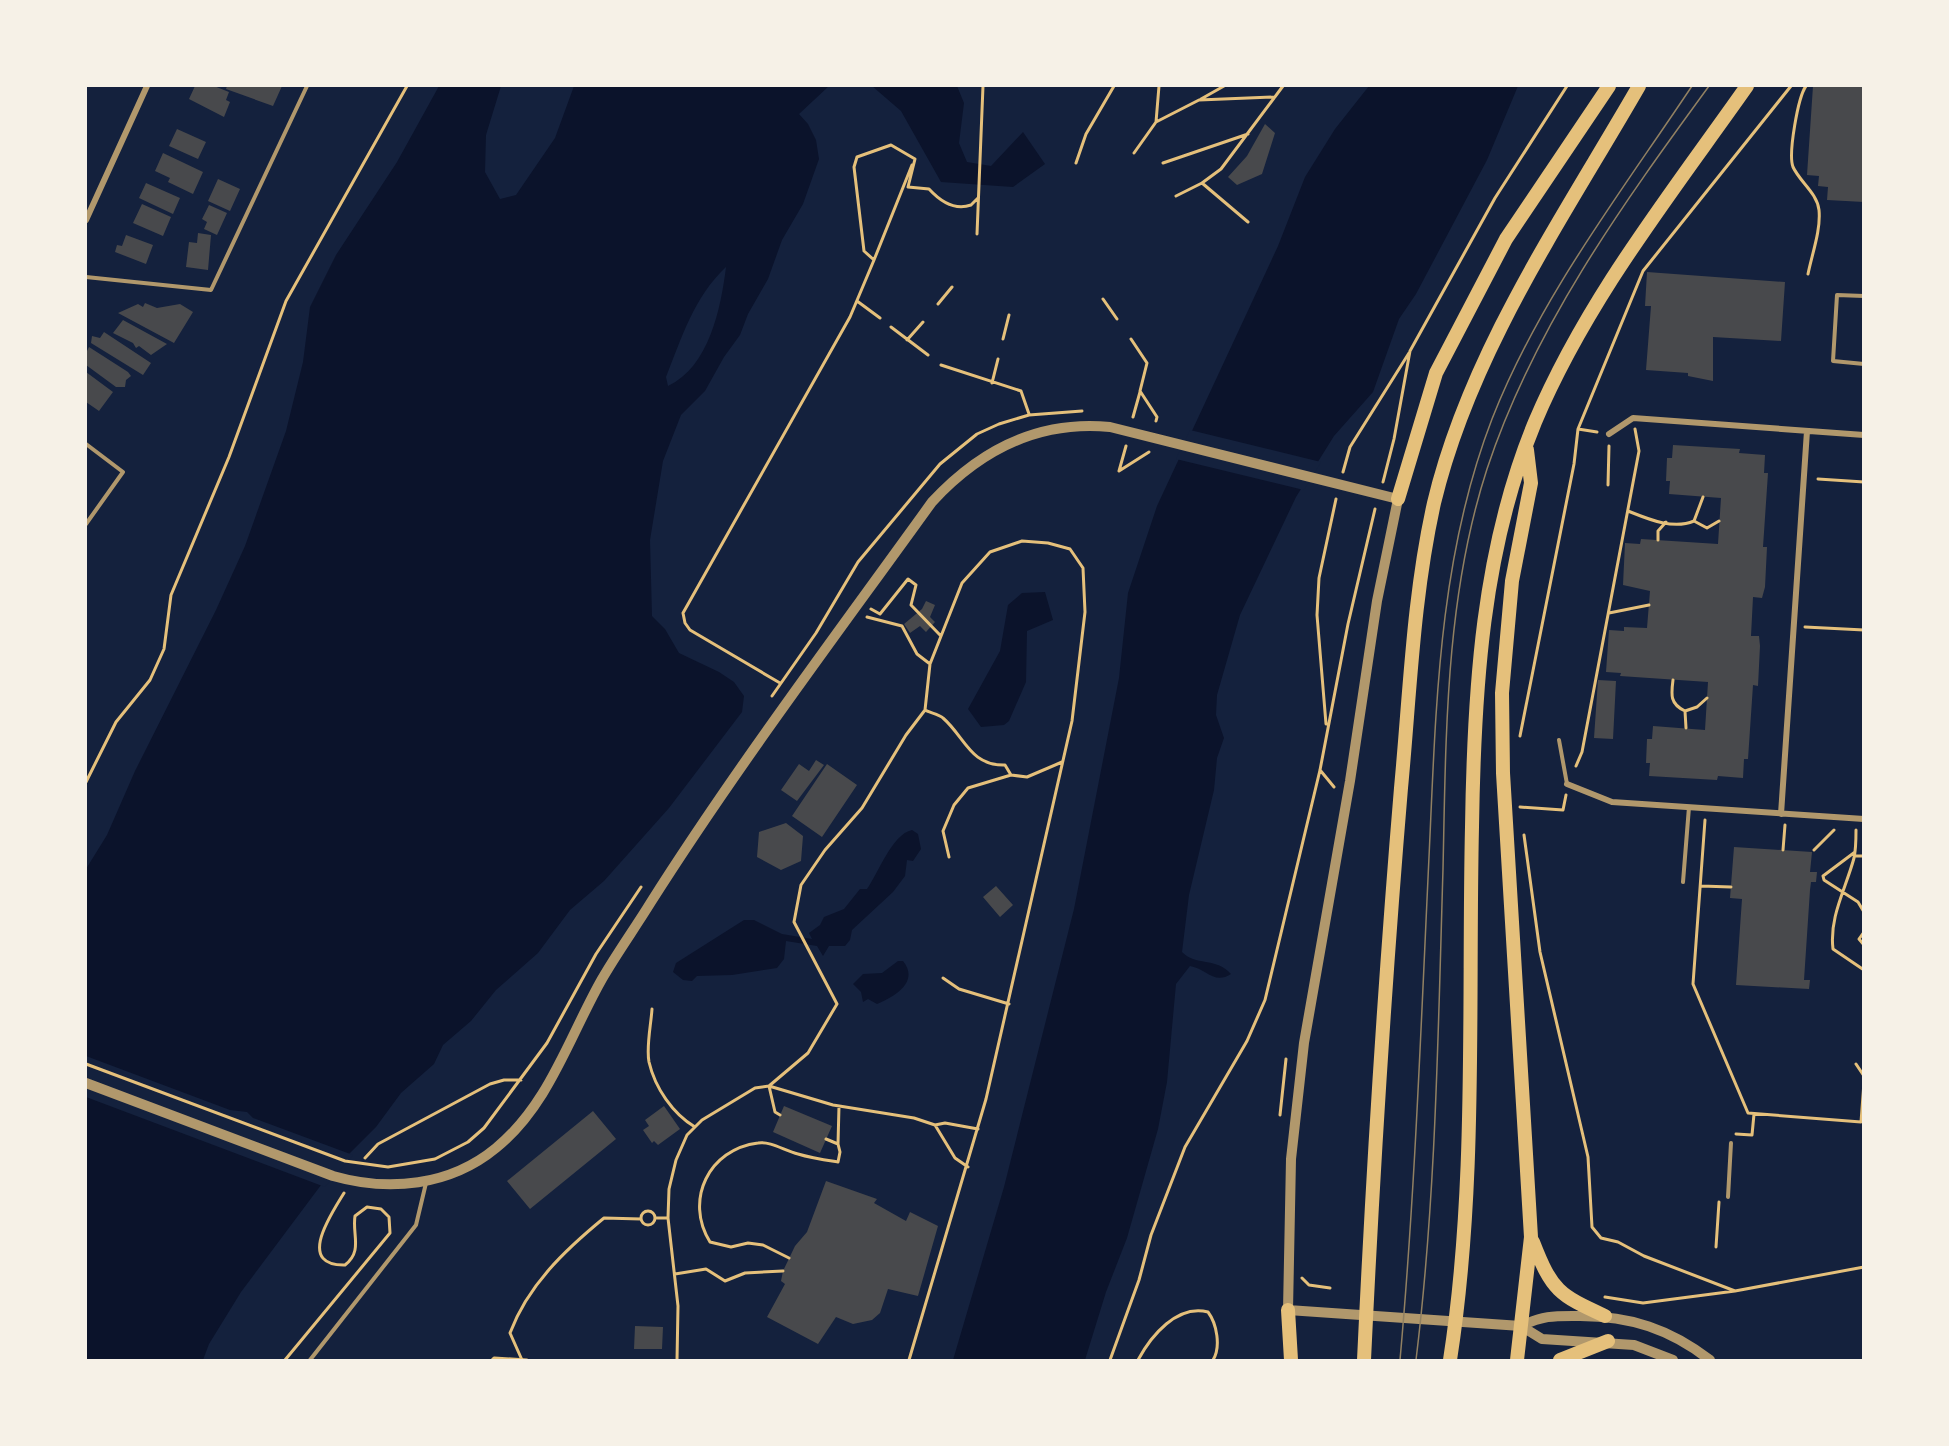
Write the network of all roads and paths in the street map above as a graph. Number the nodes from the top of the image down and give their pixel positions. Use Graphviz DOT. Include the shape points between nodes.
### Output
graph roads {
  1 [pos="147,86"];
  2 [pos="307,86"];
  3 [pos="407,86"];
  4 [pos="983,86"];
  5 [pos="1114,86"];
  6 [pos="1159,86"];
  7 [pos="1224,86"];
  8 [pos="1283,86"];
  9 [pos="1567,86"];
  10 [pos="1609,86"];
  11 [pos="1640,86"];
  12 [pos="1748,86"];
  13 [pos="1806,86"];
  14 [pos="1275,97"];
  15 [pos="1199,100"];
  16 [pos="1156,122"];
  17 [pos="1250,134"];
  18 [pos="1134,153"];
  19 [pos="1163,163"];
  20 [pos="1077,164"];
  21 [pos="912,165"];
  22 [pos="1202,183"];
  23 [pos="978,196"];
  24 [pos="1176,196"];
  25 [pos="86,220"];
  26 [pos="1248,222"];
  27 [pos="977,234"];
  28 [pos="874,260"];
  29 [pos="1808,274"];
  30 [pos="86,277"];
  31 [pos="952,287"];
  32 [pos="1863,296"];
  33 [pos="1103,299"];
  34 [pos="857,301"];
  35 [pos="938,304"];
  36 [pos="1009,315"];
  37 [pos="880,318"];
  38 [pos="1117,319"];
  39 [pos="923,322"];
  40 [pos="891,327"];
  41 [pos="1003,339"];
  42 [pos="1131,339"];
  43 [pos="907,340"];
  44 [pos="1410,351"];
  45 [pos="928,355"];
  46 [pos="998,359"];
  47 [pos="1863,364"];
  48 [pos="941,365"];
  49 [pos="992,383"];
  50 [pos="1140,391"];
  51 [pos="1029,414"];
  52 [pos="1633,418"];
  53 [pos="1132,419"];
  54 [pos="1156,422"];
  55 [pos="1578,429"];
  56 [pos="1807,431"];
  57 [pos="1609,434"];
  58 [pos="1863,435"];
  59 [pos="86,444"];
  60 [pos="1126,444"];
  61 [pos="1527,445"];
  62 [pos="1148,454"];
  63 [pos="1383,480"];
  64 [pos="1818,480"];
  65 [pos="1341,482"];
  66 [pos="1863,482"];
  67 [pos="1608,485"];
  68 [pos="1338,494"];
  69 [pos="1703,497"];
  70 [pos="1398,500"];
  71 [pos="1376,508"];
  72 [pos="1628,511"];
  73 [pos="1694,521"];
  74 [pos="1719,521"];
  75 [pos="1666,522"];
  76 [pos="86,524"];
  77 [pos="1658,540"];
  78 [pos="838,591"];
  79 [pos="844,595"];
  80 [pos="1648,605"];
  81 [pos="871,609"];
  82 [pos="1608,613"];
  83 [pos="866,617"];
  84 [pos="1794,626"];
  85 [pos="1863,630"];
  86 [pos="940,635"];
  87 [pos="930,664"];
  88 [pos="1673,680"];
  89 [pos="780,683"];
  90 [pos="1707,698"];
  91 [pos="925,710"];
  92 [pos="1685,711"];
  93 [pos="1686,728"];
  94 [pos="1326,729"];
  95 [pos="1559,740"];
  96 [pos="1062,762"];
  97 [pos="1011,775"];
  98 [pos="86,782"];
  99 [pos="1568,784"];
  100 [pos="1689,807"];
  101 [pos="1781,814"];
  102 [pos="1522,818"];
  103 [pos="1863,819"];
  104 [pos="1705,820"];
  105 [pos="1785,825"];
  106 [pos="1836,828"];
  107 [pos="1523,829"];
  108 [pos="1856,830"];
  109 [pos="1783,850"];
  110 [pos="1814,850"];
  111 [pos="1855,854"];
  112 [pos="1863,856"];
  113 [pos="949,857"];
  114 [pos="1683,882"];
  115 [pos="1701,886"];
  116 [pos="1731,887"];
  117 [pos="1842,891"];
  118 [pos="1863,912"];
  119 [pos="1863,932"];
  120 [pos="1863,945"];
  121 [pos="1863,970"];
  122 [pos="943,978"];
  123 [pos="1863,994"];
  124 [pos="1010,1004"];
  125 [pos="652,1009"];
  126 [pos="1863,1016"];
  127 [pos="86,1064"];
  128 [pos="1856,1064"];
  129 [pos="1863,1076"];
  130 [pos="521,1080"];
  131 [pos="1863,1082"];
  132 [pos="86,1083"];
  133 [pos="769,1086"];
  134 [pos="838,1106"];
  135 [pos="780,1115"];
  136 [pos="934,1125"];
  137 [pos="695,1127"];
  138 [pos="978,1129"];
  139 [pos="826,1139"];
  140 [pos="1731,1143"];
  141 [pos="838,1144"];
  142 [pos="365,1158"];
  143 [pos="373,1167"];
  144 [pos="968,1167"];
  145 [pos="426,1182"];
  146 [pos="344,1192"];
  147 [pos="1728,1197"];
  148 [pos="655,1218"];
  149 [pos="668,1218"];
  150 [pos="641,1219"];
  151 [pos="1531,1237"];
  152 [pos="789,1258"];
  153 [pos="1863,1267"];
  154 [pos="783,1271"];
  155 [pos="674,1274"];
  156 [pos="1299,1276"];
  157 [pos="1330,1288"];
  158 [pos="1735,1291"];
  159 [pos="1597,1295"];
  160 [pos="1288,1310"];
  161 [pos="1605,1316"];
  162 [pos="1521,1326"];
  163 [pos="1608,1341"];
  164 [pos="285,1360"];
  165 [pos="310,1360"];
  166 [pos="492,1360"];
  167 [pos="522,1360"];
  168 [pos="527,1360"];
  169 [pos="676,1360"];
  170 [pos="909,1360"];
  171 [pos="1110,1360"];
  172 [pos="1138,1360"];
  173 [pos="1213,1360"];
  174 [pos="1291,1360"];
  175 [pos="1364,1360"];
  176 [pos="1450,1360"];
  177 [pos="1517,1360"];
  178 [pos="1560,1360"];
  179 [pos="1673,1360"];
  180 [pos="1710,1360"];
  1 -- 25 [label="street"];
  2 -- 30 [label="lane" via="211,290"];
  3 -- 98 [label="path" via="286,301 229,457 171,595 164,649 150,680 116,722"];
  4 -- 23 [label="path"];
  5 -- 20 [label="path" via="1086,134"];
  6 -- 16 [label="path"];
  7 -- 15 [label="path"];
  8 -- 14 [label="path"];
  9 -- 44 [label="path" via="1495,198"];
  10 -- 70 [label="highway" via="1506,239 1442,363"];
  11 -- 175 [label="highway" via="1506,317 1464,411 1435,502 1414,623 1389,930"];
  12 -- 61 [label="highway" via="1619,267 1563,362"];
  13 -- 29 [label="path" via="1798,104 1790,156 1797,174 1817,199 1819,211"];
  14 -- 15 [label="path"];
  14 -- 17 [label="path"];
  15 -- 16 [label="path"];
  16 -- 18 [label="path"];
  17 -- 19 [label="path"];
  17 -- 22 [label="path" via="1221,169"];
  21 -- 28 [label="path"];
  22 -- 24 [label="path"];
  22 -- 26 [label="path"];
  23 -- 27 [label="path"];
  23 -- 28 [label="path" via="971,206 955,207 938,200 929,189 908,187 915,159 891,145 857,157 855,174 864,251"];
  28 -- 34 [label="path"];
  31 -- 35 [label="path"];
  32 -- 47 [label="lane" via="1837,295 1833,361"];
  33 -- 38 [label="path"];
  34 -- 37 [label="path"];
  34 -- 89 [label="path" via="683,613 690,630"];
  36 -- 41 [label="path"];
  39 -- 43 [label="path"];
  40 -- 43 [label="path"];
  42 -- 50 [label="path" via="1147,363"];
  43 -- 45 [label="path"];
  44 -- 63 [label="path"];
  44 -- 65 [label="path" via="1350,447"];
  46 -- 49 [label="path"];
  48 -- 49 [label="path"];
  49 -- 51 [label="path" via="1021,391"];
  50 -- 53 [label="path"];
  50 -- 54 [label="path" via="1157,417"];
  52 -- 56 [label="street"];
  52 -- 57 [label="street"];
  52 -- 72 [label="path" via="1639,451"];
  55 -- 57 [label="path"];
  56 -- 58 [label="street"];
  56 -- 84 [label="street"];
  57 -- 67 [label="path"];
  59 -- 76 [label="lane" via="123,472"];
  60 -- 62 [label="path" via="1119,471"];
  61 -- 151 [label="highway" via="1531,483 1512,581 1506,637 1503,750"];
  61 -- 176 [label="highway" via="1495,554 1477,688 1468,1116 1462,1241"];
  64 -- 66 [label="path"];
  68 -- 94 [label="path" via="1319,578 1317,615"];
  69 -- 73 [label="path"];
  70 -- 145 [label="street" via="1110,427 1089,425 1045,430 1004,445 952,480 918,521 663,882 602,979 534,1110 494,1150 467,1167"];
  70 -- 160 [label="street" via="1377,602 1347,804 1304,1043 1292,1159"];
  71 -- 94 [label="path"];
  72 -- 75 [label="path"];
  72 -- 82 [label="path"];
  73 -- 74 [label="path" via="1707,528"];
  73 -- 75 [label="path" via="1679,525"];
  75 -- 77 [label="path" via="1658,531"];
  78 -- 79 [label="path"];
  80 -- 82 [label="path"];
  81 -- 86 [label="path" via="880,614 908,579 916,585 911,605"];
  82 -- 99 [label="path" via="1582,752"];
  83 -- 87 [label="path" via="902,626 917,654"];
  84 -- 85 [label="path"];
  84 -- 101 [label="street"];
  86 -- 87 [label="path"];
  86 -- 96 [label="path" via="962,583 990,552 1022,541 1070,549 1083,568 1085,612 1074,710"];
  87 -- 91 [label="path"];
  88 -- 92 [label="path" via="1673,703"];
  90 -- 92 [label="path"];
  91 -- 97 [label="path" via="942,717 965,747 993,765 1005,765"];
  91 -- 133 [label="path" via="862,808 801,885 794,922 837,1004 808,1053"];
  92 -- 93 [label="path"];
  94 -- 171 [label="path" via="1320,770 1265,1000 1247,1041 1185,1147"];
  95 -- 99 [label="lane"];
  96 -- 97 [label="path" via="1028,777"];
  96 -- 124 [label="path"];
  97 -- 113 [label="path" via="968,788 954,805 943,831"];
  99 -- 100 [label="street" via="1612,802"];
  99 -- 102 [label="path" via="1563,810 1520,807"];
  100 -- 101 [label="street"];
  100 -- 114 [label="lane"];
  101 -- 103 [label="street"];
  104 -- 115 [label="path"];
  105 -- 109 [label="path"];
  106 -- 110 [label="path"];
  107 -- 158 [label="path" via="1540,952 1588,1157 1592,1227 1601,1238"];
  108 -- 111 [label="path"];
  111 -- 112 [label="path"];
  111 -- 117 [label="path"];
  111 -- 117 [label="path" via="1823,876"];
  115 -- 116 [label="path"];
  115 -- 131 [label="path" via="1693,984 1748,1113 1861,1122"];
  117 -- 118 [label="path" via="1858,902"];
  117 -- 121 [label="path" via="1831,936 1833,949"];
  119 -- 120 [label="path" via="1859,939"];
  122 -- 124 [label="path" via="959,989"];
  123 -- 126 [label="path"];
  124 -- 138 [label="path"];
  125 -- 137 [label="path" via="649,1061 659,1088 680,1118"];
  127 -- 143 [label="path" via="345,1161"];
  128 -- 129 [label="path"];
  130 -- 142 [label="path" via="490,1084 378,1144"];
  132 -- 145 [label="street" via="333,1176 366,1184 401,1186"];
  133 -- 134 [label="path"];
  133 -- 135 [label="path" via="775,1112"];
  133 -- 137 [label="path" via="755,1088"];
  134 -- 136 [label="path"];
  134 -- 141 [label="path"];
  136 -- 138 [label="path"];
  136 -- 144 [label="path" via="955,1158"];
  137 -- 149 [label="path" via="676,1160"];
  138 -- 144 [label="path"];
  139 -- 141 [label="path"];
  140 -- 147 [label="lane"];
  141 -- 152 [label="path" via="838,1162 760,1142 734,1149 717,1161 702,1189 698,1214 710,1242 731,1247 763,1245"];
  144 -- 170 [label="path"];
  145 -- 165 [label="lane" via="416,1225"];
  146 -- 164 [label="path" via="320,1237 322,1256 329,1262 345,1264 353,1259 357,1251 355,1216 367,1207 381,1209 389,1217 390,1233"];
  148 -- 149 [label="path"];
  148 -- 150 [label="path" via="647,1225"];
  148 -- 150 [label="path" via="648,1211"];
  149 -- 155 [label="path"];
  150 -- 167 [label="path" via="603,1218 558,1260 525,1300 510,1333"];
  151 -- 161 [label="highway" via="1554,1288 1573,1302"];
  151 -- 162 [label="highway"];
  153 -- 158 [label="path"];
  154 -- 155 [label="path" via="745,1273 725,1281 706,1269"];
  155 -- 169 [label="path" via="678,1306"];
  156 -- 157 [label="path" via="1309,1285"];
  158 -- 159 [label="path" via="1643,1303"];
  160 -- 162 [label="street"];
  160 -- 174 [label="highway"];
  161 -- 162 [label="street" via="1543,1316"];
  161 -- 180 [label="street" via="1658,1328"];
  162 -- 163 [label="street" via="1542,1339"];
  162 -- 177 [label="highway"];
  163 -- 178 [label="highway"];
  163 -- 179 [label="street" via="1654,1351"];
  166 -- 167 [label="path"];
  167 -- 168 [label="path"];
  172 -- 173 [label="path" via="1163,1326 1199,1310 1208,1312 1216,1330"];
}
